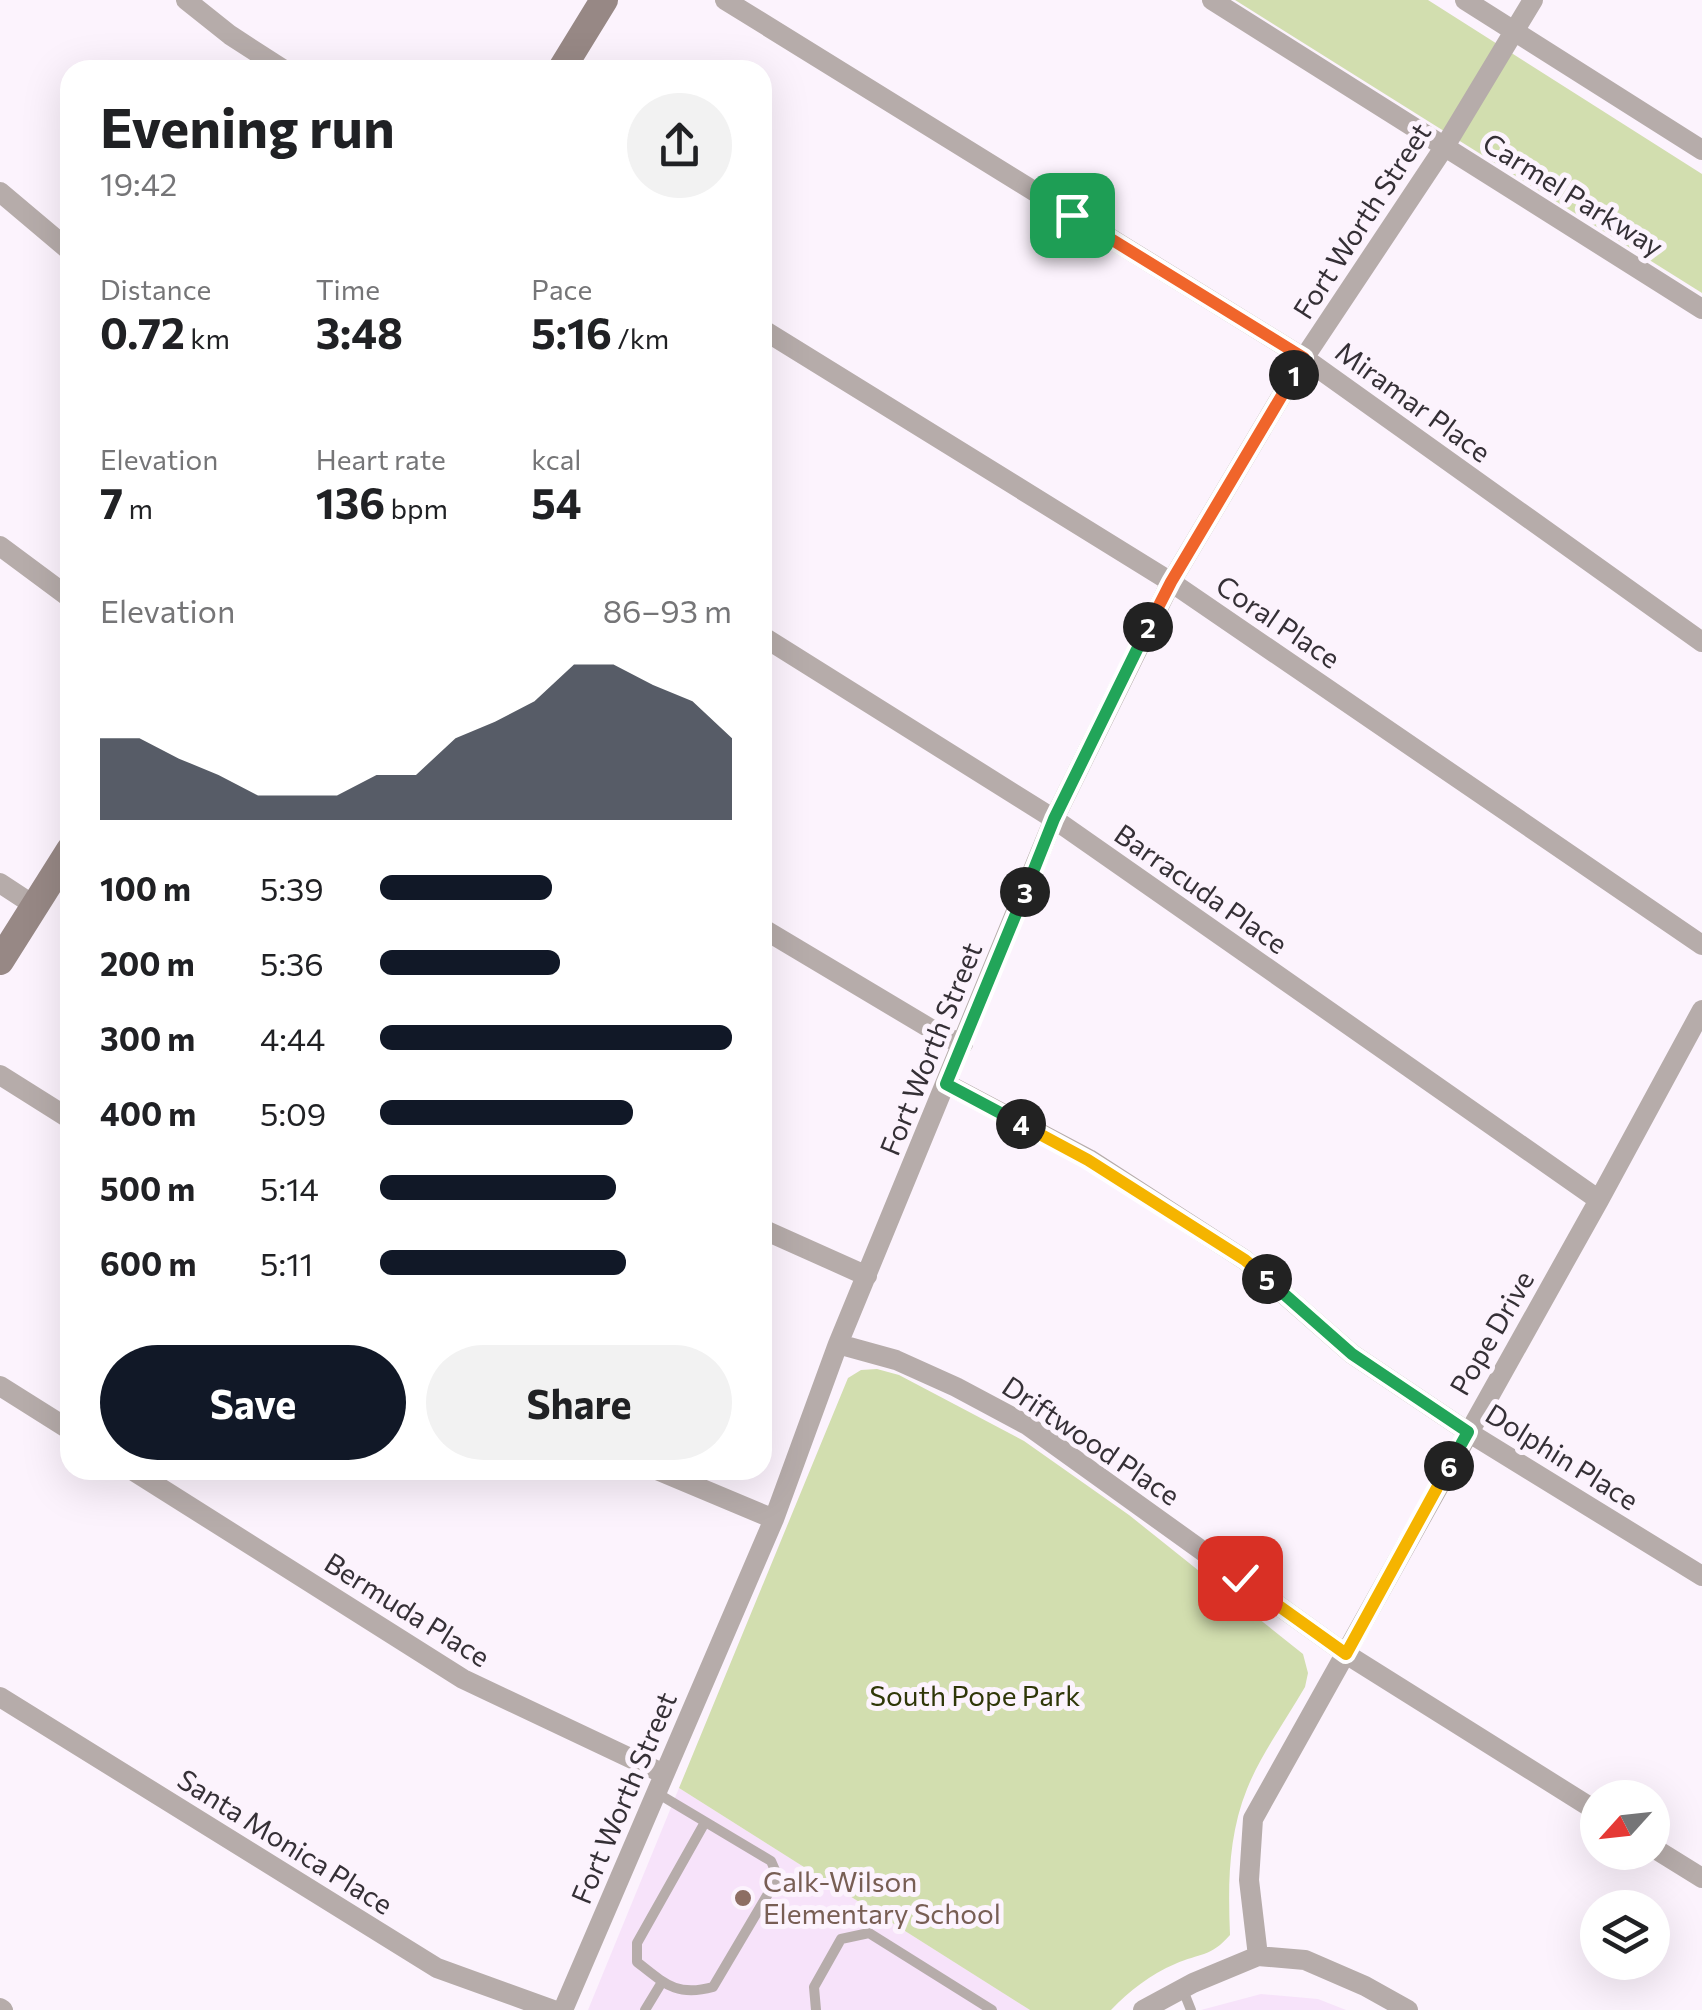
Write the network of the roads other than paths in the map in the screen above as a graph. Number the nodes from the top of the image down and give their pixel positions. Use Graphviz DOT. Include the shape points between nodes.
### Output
graph roads {
  1 [pos="186,0"];
  2 [pos="604,0"];
  3 [pos="725,0"];
  4 [pos="1212,0"];
  5 [pos="1465,0"];
  6 [pos="1534,0"];
  7 [pos="1515,30"];
  8 [pos="269,60"];
  9 [pos="566,60"];
  10 [pos="1445,146"];
  11 [pos="1702,150"];
  12 [pos="0,192"];
  13 [pos="60,243"];
  14 [pos="1702,309"];
  15 [pos="772,335"];
  16 [pos="1304,358"];
  17 [pos="0,546"];
  18 [pos="1171,582"];
  19 [pos="60,591"];
  20 [pos="772,642"];
  21 [pos="1702,642"];
  22 [pos="1054,819"];
  23 [pos="60,866"];
  24 [pos="0,883"];
  25 [pos="34,906"];
  26 [pos="772,934"];
  27 [pos="1702,945"];
  28 [pos="0,961"];
  29 [pos="1702,1010"];
  30 [pos="963,1044"];
  31 [pos="0,1076"];
  32 [pos="946,1084"];
  33 [pos="60,1113"];
  34 [pos="1599,1200"];
  35 [pos="772,1233"];
  36 [pos="867,1276"];
  37 [pos="838,1344"];
  38 [pos="0,1386"];
  39 [pos="60,1424"];
  40 [pos="1468,1432"];
  41 [pos="148,1480"];
  42 [pos="681,1480"];
  43 [pos="774,1519"];
  44 [pos="1702,1576"];
  45 [pos="1346,1654"];
  46 [pos="0,1698"];
  47 [pos="661,1784"];
  48 [pos="1580,1801"];
  49 [pos="704,1824"];
  50 [pos="1670,1858"];
  51 [pos="1702,1878"];
  52 [pos="1258,1956"];
  53 [pos="662,1982"];
  54 [pos="1182,1989"];
  55 [pos="553,2010"];
  56 [pos="564,2010"];
  57 [pos="645,2010"];
  58 [pos="816,2010"];
  59 [pos="992,2010"];
  60 [pos="1143,2010"];
  61 [pos="1191,2010"];
  62 [pos="1408,2010"];
  1 -- 8 [label="street"];
  2 -- 9 [label="main road"];
  3 -- 16 [label="street, Miramar Place"];
  4 -- 10 [label="street, Carmel Parkway"];
  5 -- 7 [label="street"];
  6 -- 7 [label="street, Fort Worth Street"];
  7 -- 10 [label="street, Fort Worth Street"];
  7 -- 11 [label="street"];
  10 -- 14 [label="street, Carmel Parkway"];
  10 -- 16 [label="street, Fort Worth Street"];
  12 -- 13 [label="street"];
  15 -- 18 [label="street, Coral Place"];
  16 -- 18 [label="street, Fort Worth Street"];
  16 -- 21 [label="street, Miramar Place"];
  17 -- 19 [label="street"];
  18 -- 22 [label="street, Fort Worth Street"];
  18 -- 27 [label="street, Coral Place"];
  20 -- 22 [label="street, Barracuda Place"];
  22 -- 30 [label="street, Fort Worth Street"];
  22 -- 34 [label="street, Barracuda Place"];
  23 -- 25 [label="main road"];
  24 -- 25 [label="street"];
  25 -- 28 [label="main road"];
  26 -- 30 [label="street"];
  29 -- 34 [label="street, Pope Drive"];
  30 -- 32 [label="street, Fort Worth Street"];
  31 -- 33 [label="street"];
  32 -- 36 [label="street, Fort Worth Street"];
  32 -- 40 [label="street, Dolphin Place" via="1088,1160 1245,1260 1352,1354"];
  34 -- 40 [label="street, Pope Drive"];
  35 -- 36 [label="street"];
  36 -- 37 [label="street, Fort Worth Street"];
  37 -- 43 [label="street, Fort Worth Street"];
  37 -- 45 [label="street, Driftwood Place" via="896,1360 1027,1426"];
  38 -- 39 [label="street"];
  40 -- 44 [label="street, Dolphin Place"];
  40 -- 45 [label="street, Pope Drive"];
  41 -- 47 [label="street, Bermuda Place" via="462,1679"];
  42 -- 43 [label="street"];
  43 -- 47 [label="street, Fort Worth Street"];
  45 -- 48 [label="street, Driftwood Place"];
  45 -- 52 [label="street, Pope Drive" via="1253,1819 1249,1880"];
  46 -- 55 [label="street, Santa Monica Place" via="437,1968"];
  47 -- 49 [label="lane"];
  47 -- 56 [label="street, Fort Worth Street"];
  49 -- 53 [label="lane" via="637,1943 637,1962"];
  49 -- 53 [label="lane" via="772,1862 778,1876 713,1987 690,1994"];
  50 -- 51 [label="street"];
  52 -- 54 [label="street"];
  52 -- 62 [label="street" via="1305,1960"];
  53 -- 57 [label="lane"];
  54 -- 60 [label="street"];
  54 -- 61 [label="lane"];
  58 -- 59 [label="lane" via="814,1987 841,1939 869,1934"];
}
